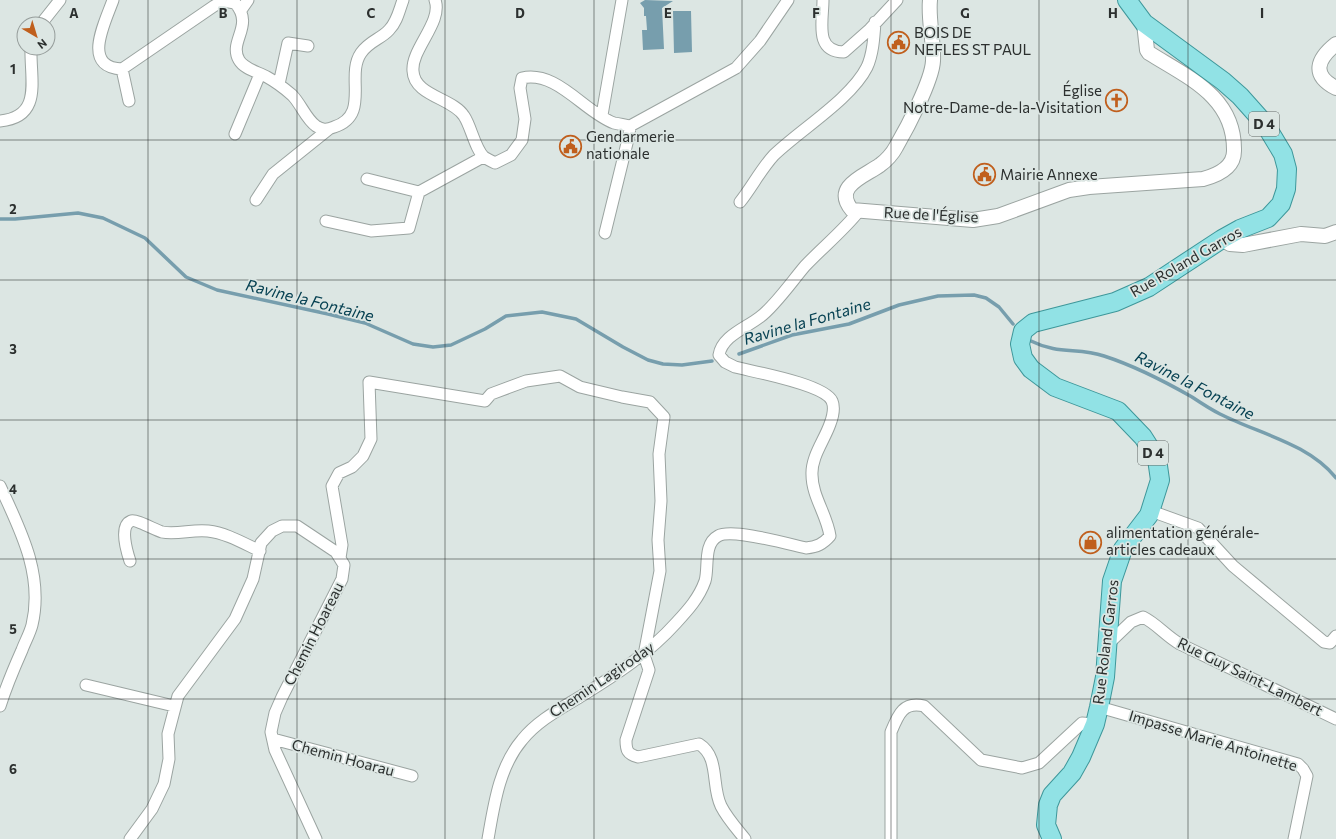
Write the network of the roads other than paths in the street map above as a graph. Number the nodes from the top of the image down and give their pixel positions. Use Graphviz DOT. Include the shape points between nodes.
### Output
graph roads {
  1 [pos="60,0"];
  2 [pos="113,0"];
  3 [pos="248,0"];
  4 [pos="403,0"];
  5 [pos="435,0"];
  6 [pos="622,0"];
  7 [pos="788,0"];
  8 [pos="823,0"];
  9 [pos="897,0"];
  10 [pos="930,0"];
  11 [pos="1127,0"];
  12 [pos="241,10"];
  13 [pos="47,16"];
  14 [pos="875,22"];
  15 [pos="1144,23"];
  16 [pos="1336,44"];
  17 [pos="308,46"];
  18 [pos="31,56"];
  19 [pos="122,69"];
  20 [pos="260,74"];
  21 [pos="279,84"];
  22 [pos="1336,88"];
  23 [pos="129,101"];
  24 [pos="602,115"];
  25 [pos="0,121"];
  26 [pos="630,126"];
  27 [pos="329,129"];
  28 [pos="236,134"];
  29 [pos="483,156"];
  30 [pos="367,179"];
  31 [pos="419,192"];
  32 [pos="256,200"];
  33 [pos="740,202"];
  34 [pos="859,211"];
  35 [pos="326,221"];
  36 [pos="1336,232"];
  37 [pos="605,233"];
  38 [pos="1222,239"];
  39 [pos="0,486"];
  40 [pos="1151,511"];
  41 [pos="260,551"];
  42 [pos="340,558"];
  43 [pos="130,561"];
  44 [pos="1336,636"];
  45 [pos="1108,644"];
  46 [pos="644,655"];
  47 [pos="86,684"];
  48 [pos="0,706"];
  49 [pos="174,706"];
  50 [pos="1099,707"];
  51 [pos="1336,719"];
  52 [pos="1095,724"];
  53 [pos="273,739"];
  54 [pos="412,776"];
  55 [pos="130,839"];
  56 [pos="316,839"];
  57 [pos="488,839"];
  58 [pos="745,839"];
  59 [pos="891,839"];
  60 [pos="1052,839"];
  61 [pos="1294,839"];
  1 -- 13 [label="street"];
  2 -- 19 [label="street" via="98,50 103,61 111,68"];
  3 -- 12 [label="street"];
  4 -- 27 [label="street" via="397,19 388,31 371,42 360,54 355,103 350,118"];
  5 -- 29 [label="street" via="435,17 414,62 415,80 421,88 458,108"];
  6 -- 24 [label="street"];
  7 -- 26 [label="street" via="760,41 736,68"];
  8 -- 14 [label="street" via="822,35 826,46 834,52 844,52"];
  9 -- 14 [label="street"];
  10 -- 34 [label="street" via="933,61 930,78 896,148 881,165 850,184 847,204 852,210"];
  11 -- 15 [label="main road, D 4"];
  12 -- 19 [label="street" via="235,3 223,1"];
  12 -- 20 [label="street" via="244,19 237,51 239,59"];
  14 -- 33 [label="street" via="867,66 859,80 774,156"];
  15 -- 34 [label="street, Rue de l'Église" via="1149,53 1182,72 1215,98 1230,121 1234,155 1227,168 1217,176 1069,190 998,216 973,220"];
  15 -- 38 [label="main road, Rue Roland Garros / D 4" via="1240,96 1265,124 1283,154 1287,169 1286,189 1281,204 1268,218"];
  16 -- 22 [label="street" via="1320,59 1319,66 1321,75"];
  17 -- 21 [label="street" via="288,43"];
  18 -- 25 [label="street" via="32,93 28,108 14,120"];
  19 -- 23 [label="street"];
  20 -- 21 [label="street"];
  20 -- 28 [label="street"];
  21 -- 27 [label="street" via="315,125"];
  24 -- 26 [label="street" via="614,122"];
  24 -- 29 [label="street" via="546,78 522,78 520,88 525,119 522,140 511,155 495,163"];
  26 -- 37 [label="street"];
  27 -- 32 [label="street" via="273,174"];
  29 -- 31 [label="street"];
  30 -- 31 [label="street"];
  31 -- 35 [label="street" via="409,228 371,231"];
  34 -- 46 [label="street, Chemin Lagiroday" via="762,316 730,336 720,347 719,355 735,367 804,385 822,392 831,399 834,410 813,463 812,474 813,486 830,536 824,543 806,548 732,533 716,537 711,543 705,580 699,596 663,638"];
  36 -- 38 [label="street" via="1325,236 1301,234 1243,245 1230,244"];
  38 -- 40 [label="main road, Rue Roland Garros / D 4" via="1149,287 1115,302 1043,319 1033,323 1023,332 1020,344 1022,358 1031,369 1055,387 1118,411 1143,437 1157,459 1160,480"];
  39 -- 48 [label="street" via="20,529 32,565 36,590 32,625"];
  40 -- 44 [label="street" via="1198,528 1234,566 1324,642 1330,643"];
  40 -- 45 [label="main road, Rue Roland Garros / D 4" via="1122,549 1112,580"];
  41 -- 42 [label="street" via="261,543 272,531 282,526 297,526 336,552"];
  41 -- 43 [label="street" via="208,531 162,532 136,520 126,525 124,536"];
  41 -- 49 [label="street" via="253,579 235,618 178,696"];
  42 -- 46 [label="street, Chemin Hoareau" via="342,545 332,486 339,473 352,467 363,456 371,439 369,382 485,401 491,394 526,381 560,376 580,387 650,402 664,417 659,454 660,571"];
  42 -- 53 [label="street, Chemin Hoareau" via="344,565 342,579 275,713"];
  45 -- 50 [label="main road, Rue Roland Garros / D 4"];
  45 -- 51 [label="street, Rue Guy Saint-Lambert" via="1131,622 1143,617 1180,644"];
  46 -- 57 [label="street, Chemin Lagiroday" via="550,715 521,740 499,785 491,813"];
  46 -- 58 [label="street" via="649,670 626,740 626,749 630,755 638,757 699,744 705,748 710,755 715,792 721,807"];
  47 -- 49 [label="street"];
  49 -- 55 [label="street" via="168,734 164,784 152,809"];
  50 -- 52 [label="main road, Rue Roland Garros / D 4"];
  50 -- 61 [label="street, Impasse Marie Antoinette" via="1298,764 1307,776"];
  52 -- 59 [label="street" via="1082,723 1039,763 1022,768 981,760 924,706 916,704 905,707 897,717 891,732"];
  52 -- 60 [label="main road, Rue Roland Garros / D 4" via="1072,773 1052,796 1048,805 1046,825"];
  53 -- 54 [label="street, Chemin Hoarau"];
  53 -- 56 [label="street, Chemin Hoareau" via="275,750"];
}
